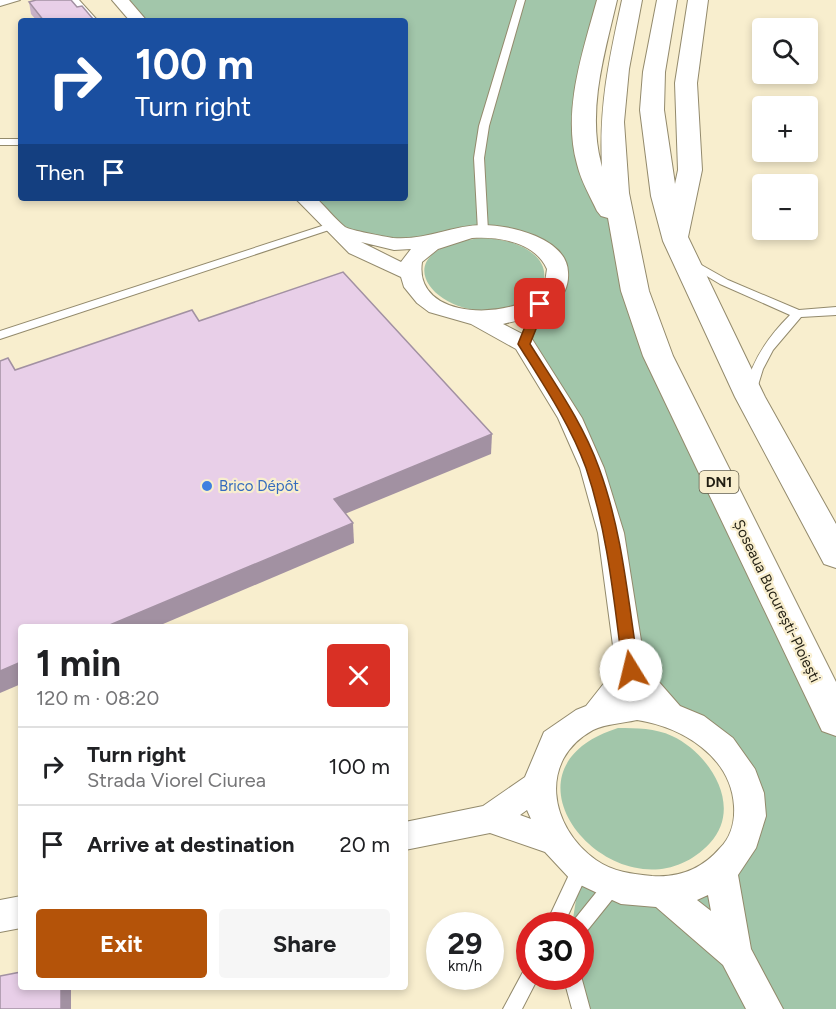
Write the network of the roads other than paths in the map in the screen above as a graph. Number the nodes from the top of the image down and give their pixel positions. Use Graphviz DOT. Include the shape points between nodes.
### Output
graph roads {
  1 [pos="16,0"];
  2 [pos="74,0"];
  3 [pos="120,0"];
  4 [pos="521,0"];
  5 [pos="607,0"];
  6 [pos="633,0"];
  7 [pos="667,0"];
  8 [pos="698,0"];
  9 [pos="0,3"];
  10 [pos="91,18"];
  11 [pos="136,18"];
  12 [pos="0,142"];
  13 [pos="18,142"];
  14 [pos="308,201"];
  15 [pos="331,226"];
  16 [pos="483,231"];
  17 [pos="623,237"];
  18 [pos="437,240"];
  19 [pos="680,249"];
  20 [pos="411,274"];
  21 [pos="540,304"];
  22 [pos="836,311"];
  23 [pos="798,314"];
  24 [pos="476,318"];
  25 [pos="0,335"];
  26 [pos="524,344"];
  27 [pos="750,397"];
  28 [pos="836,555"];
  29 [pos="631,670"];
  30 [pos="597,714"];
  31 [pos="670,715"];
  32 [pos="836,720"];
  33 [pos="538,785"];
  34 [pos="490,819"];
  35 [pos="408,835"];
  36 [pos="555,841"];
  37 [pos="581,868"];
  38 [pos="721,873"];
  39 [pos="613,885"];
  40 [pos="665,893"];
  41 [pos="561,912"];
  42 [pos="591,912"];
  43 [pos="18,913"];
  44 [pos="0,916"];
  45 [pos="735,953"];
  46 [pos="522,990"];
  47 [pos="576,990"];
  48 [pos="512,1009"];
  49 [pos="581,1009"];
  50 [pos="765,1009"];
  1 -- 9 [label="lane"];
  2 -- 10 [label="lane"];
  3 -- 11 [label="street"];
  4 -- 16 [label="lane" via="484,126 479,158"];
  5 -- 17 [label="highway, DN1" via="590,71 587,156 594,181"];
  6 -- 17 [label="highway, Șoseaua București-Ploiești / DN1" via="613,107 614,166"];
  7 -- 19 [label="highway" via="652,101 659,168"];
  8 -- 19 [label="highway" via="686,83 690,170"];
  12 -- 13 [label="lane"];
  14 -- 15 [label="street"];
  15 -- 18 [label="street" via="387,243"];
  15 -- 20 [label="street" via="356,249"];
  15 -- 25 [label="lane"];
  16 -- 18 [label="street"];
  16 -- 21 [label="street" via="506,233 532,242 554,262 558,281"];
  17 -- 32 [label="highway, Șoseaua București-Ploiești / DN1" via="641,313 658,356"];
  18 -- 20 [label="street" via="423,249"];
  19 -- 23 [label="lane" via="733,286"];
  19 -- 27 [label="highway"];
  20 -- 24 [label="street" via="423,297 446,310"];
  21 -- 24 [label="street" via="500,318"];
  21 -- 26 [label="street"];
  22 -- 23 [label="lane"];
  23 -- 27 [label="lane" via="761,357"];
  24 -- 26 [label="street"];
  26 -- 29 [label="street" via="570,418 592,468 611,532"];
  27 -- 28 [label="highway"];
  29 -- 30 [label="street"];
  29 -- 31 [label="street"];
  30 -- 31 [label="street" via="637,708"];
  30 -- 33 [label="street" via="574,724 555,741 543,762"];
  31 -- 38 [label="street" via="706,732 724,748 742,775 750,820 745,840"];
  33 -- 34 [label="street"];
  33 -- 36 [label="street" via="541,814"];
  34 -- 35 [label="street"];
  34 -- 36 [label="street"];
  36 -- 37 [label="street"];
  37 -- 39 [label="street"];
  37 -- 41 [label="lane"];
  38 -- 40 [label="street" via="685,890"];
  38 -- 45 [label="street"];
  39 -- 40 [label="street"];
  39 -- 42 [label="lane"];
  40 -- 45 [label="street"];
  43 -- 44 [label="street"];
  45 -- 50 [label="street"];
  46 -- 48 [label="lane"];
  47 -- 49 [label="lane"];
}
